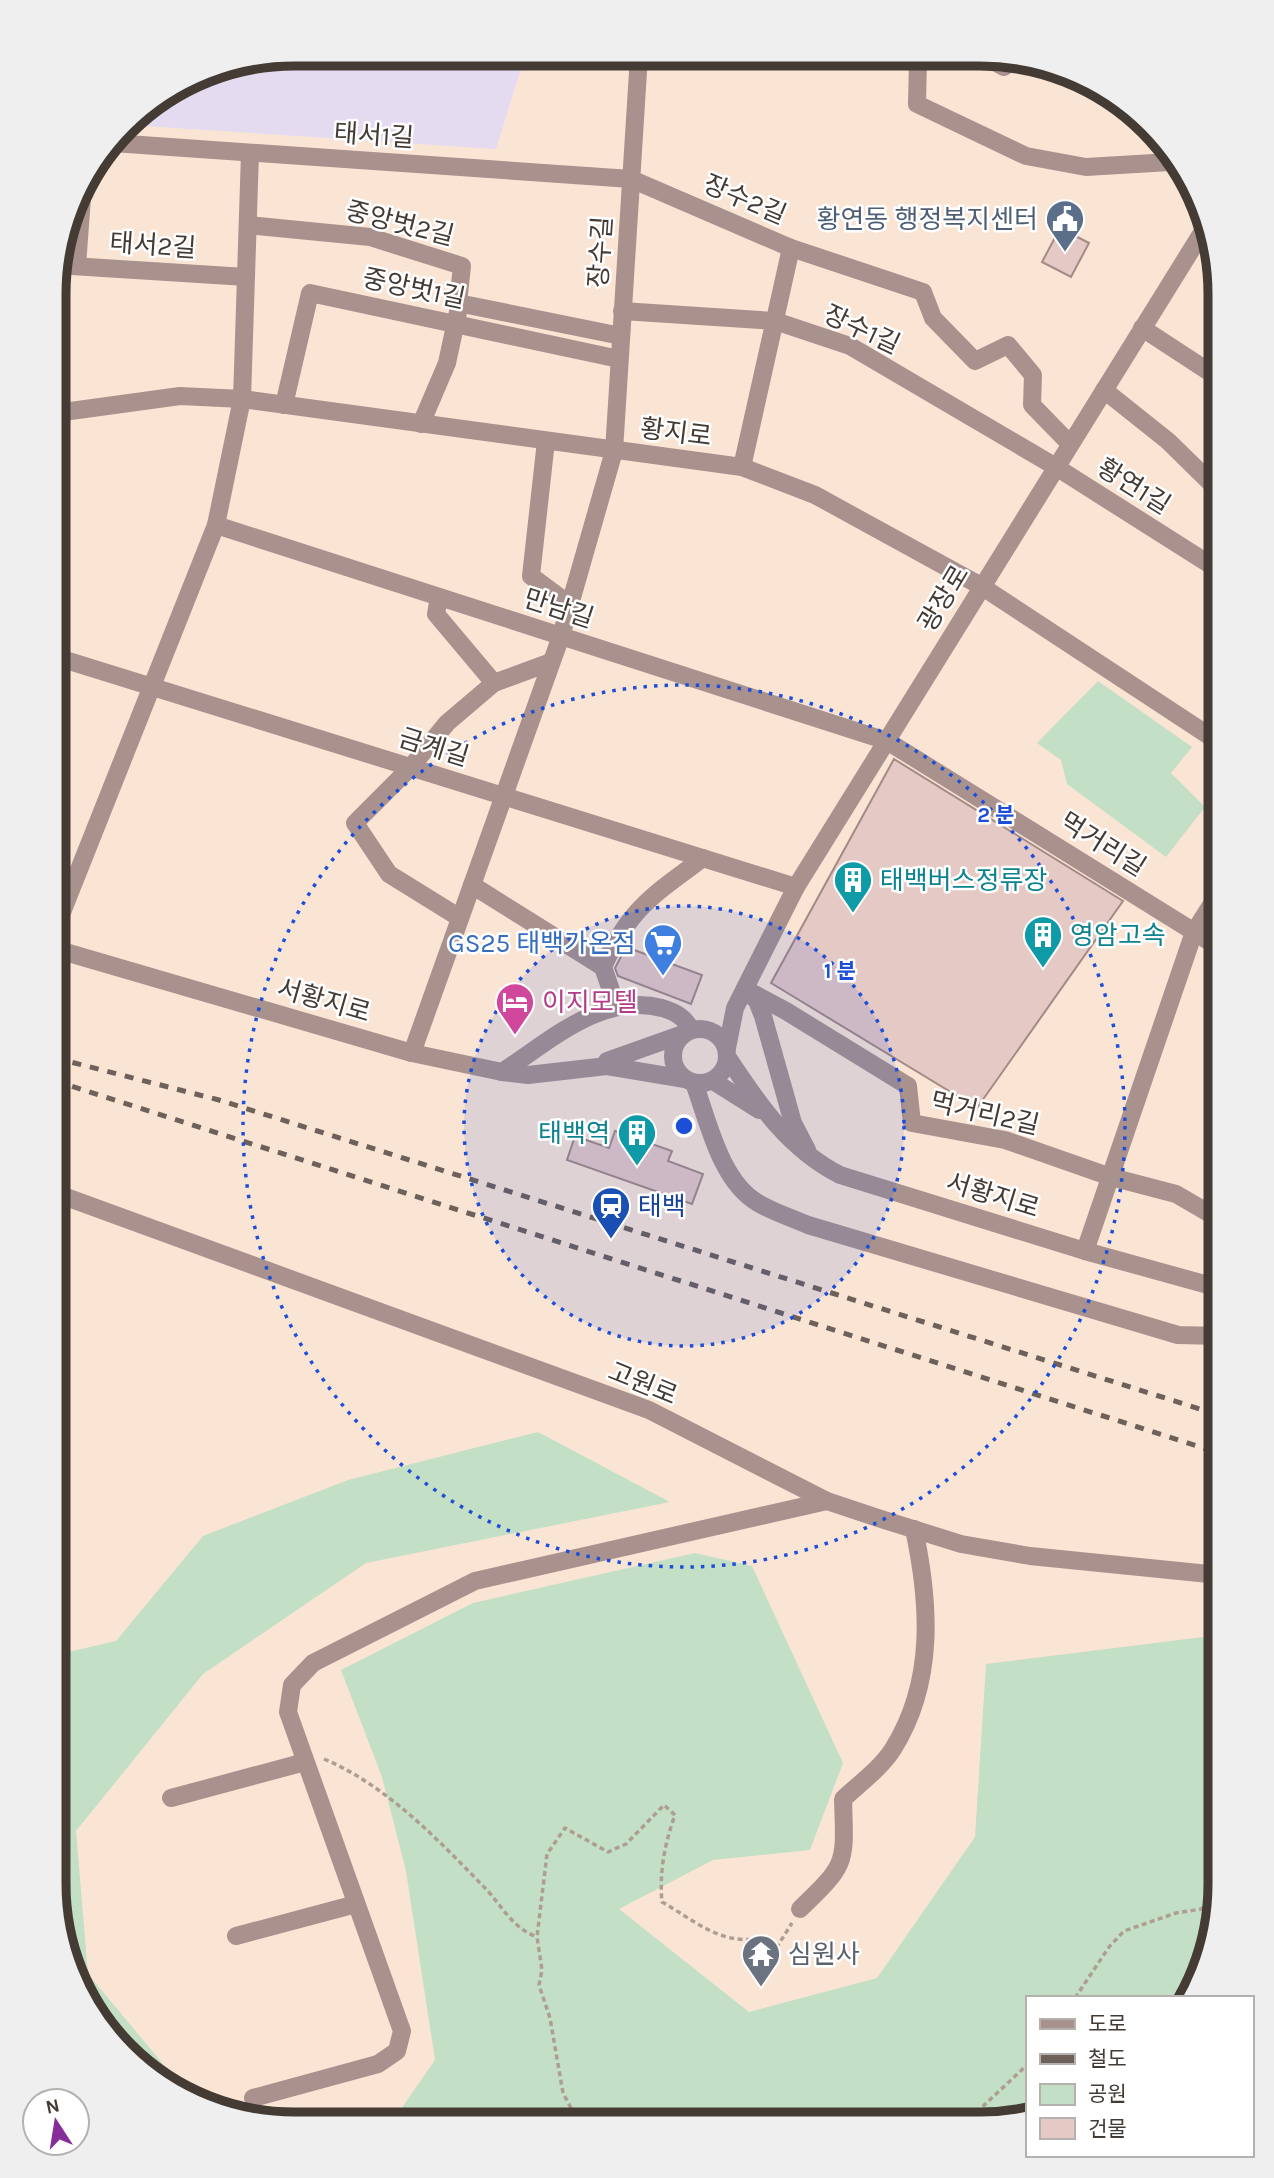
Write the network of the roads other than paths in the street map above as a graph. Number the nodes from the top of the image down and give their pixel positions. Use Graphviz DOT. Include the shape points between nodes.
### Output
graph roads {
  1 [pos="638,66"];
  2 [pos="918,66"];
  3 [pos="124,144"];
  4 [pos="250,153"];
  5 [pos="1164,162"];
  6 [pos="631,179"];
  7 [pos="81,217"];
  8 [pos="248,225"];
  9 [pos="1200,236"];
  10 [pos="791,248"];
  11 [pos="68,266"];
  12 [pos="77,266"];
  13 [pos="246,277"];
  14 [pos="458,303"];
  15 [pos="622,312"];
  16 [pos="775,321"];
  17 [pos="458,323"];
  18 [pos="1143,328"];
  19 [pos="621,336"];
  20 [pos="619,359"];
  21 [pos="1208,371"];
  22 [pos="1104,390"];
  23 [pos="242,399"];
  24 [pos="284,405"];
  25 [pos="66,412"];
  26 [pos="421,424"];
  27 [pos="546,441"];
  28 [pos="1070,444"];
  29 [pos="614,451"];
  30 [pos="742,467"];
  31 [pos="1056,467"];
  32 [pos="1208,480"];
  33 [pos="216,525"];
  34 [pos="1208,563"];
  35 [pos="981,586"];
  36 [pos="439,597"];
  37 [pos="570,604"];
  38 [pos="561,636"];
  39 [pos="66,660"];
  40 [pos="551,662"];
  41 [pos="494,683"];
  42 [pos="150,686"];
  43 [pos="1208,735"];
  44 [pos="887,741"];
  45 [pos="411,767"];
  46 [pos="503,796"];
  47 [pos="703,858"];
  48 [pos="472,885"];
  49 [pos="796,887"];
  50 [pos="66,902"];
  51 [pos="1208,911"];
  52 [pos="460,918"];
  53 [pos="1194,932"];
  54 [pos="1208,940"];
  55 [pos="66,952"];
  56 [pos="603,967"];
  57 [pos="745,989"];
  58 [pos="616,1005"];
  59 [pos="735,1008"];
  60 [pos="691,1031"];
  61 [pos="412,1053"];
  62 [pos="728,1053"];
  63 [pos="583,1068"];
  64 [pos="502,1072"];
  65 [pos="690,1081"];
  66 [pos="713,1081"];
  67 [pos="770,1119"];
  68 [pos="717,1142"];
  69 [pos="816,1163"];
  70 [pos="1111,1177"];
  71 [pos="66,1198"];
  72 [pos="1207,1212"];
  73 [pos="1085,1251"];
  74 [pos="1207,1285"];
  75 [pos="1207,1336"];
  76 [pos="827,1501"];
  77 [pos="914,1529"];
  78 [pos="1207,1575"];
  79 [pos="302,1754"];
  80 [pos="170,1798"];
  81 [pos="356,1904"];
  82 [pos="800,1909"];
  83 [pos="236,1936"];
  84 [pos="253,2098"];
  1 -- 6 [label="street, 장수길"];
  2 -- 5 [label="street" via="917,104 1026,156 1086,167"];
  3 -- 4 [label="street, 태서1길"];
  4 -- 6 [label="street, 태서1길"];
  4 -- 8 [label="street"];
  6 -- 10 [label="street, 장수2길"];
  6 -- 15 [label="street, 장수길"];
  7 -- 12 [label="street"];
  8 -- 13 [label="street"];
  8 -- 14 [label="street, 중앙벗2길" via="370,237 462,265"];
  9 -- 18 [label="street, 광장로"];
  10 -- 16 [label="street"];
  10 -- 28 [label="street, 장수2길" via="923,292 933,318 975,361 1008,345 1033,374 1032,405"];
  11 -- 12 [label="street, 태서2길"];
  12 -- 13 [label="street, 태서2길"];
  13 -- 23 [label="street"];
  14 -- 17 [label="street"];
  14 -- 19 [label="street"];
  15 -- 16 [label="street, 장수1길"];
  15 -- 19 [label="street, 장수길"];
  16 -- 30 [label="street"];
  16 -- 31 [label="street, 장수1길" via="850,346"];
  17 -- 20 [label="street, 중앙벗1길"];
  17 -- 24 [label="street, 중앙벗1길" via="310,293"];
  17 -- 26 [label="street"];
  18 -- 21 [label="street"];
  18 -- 22 [label="street, 광장로"];
  19 -- 20 [label="street, 장수길"];
  20 -- 29 [label="street, 장수길"];
  22 -- 28 [label="street, 광장로"];
  22 -- 32 [label="street" via="1168,440"];
  23 -- 24 [label="street, 황지로"];
  23 -- 25 [label="street, 황지로" via="180,396"];
  23 -- 33 [label="street"];
  24 -- 26 [label="street, 황지로"];
  26 -- 27 [label="street, 황지로"];
  27 -- 29 [label="street, 황지로"];
  27 -- 37 [label="street" via="531,576"];
  28 -- 31 [label="street, 광장로"];
  29 -- 30 [label="street, 황지로"];
  29 -- 37 [label="street, 장수길"];
  30 -- 35 [label="street, 황지로" via="815,495"];
  31 -- 34 [label="street, 황연1길"];
  31 -- 35 [label="street, 광장로"];
  33 -- 36 [label="street, 만남길"];
  33 -- 42 [label="street"];
  35 -- 43 [label="street, 황지로"];
  35 -- 44 [label="street, 광장로"];
  36 -- 38 [label="street, 만남길"];
  36 -- 41 [label="street" via="436,614"];
  37 -- 38 [label="street, 장수길"];
  38 -- 40 [label="street, 장수길"];
  38 -- 44 [label="street, 만남길"];
  39 -- 42 [label="street, 금계길"];
  40 -- 41 [label="street"];
  40 -- 46 [label="street, 장수길"];
  41 -- 45 [label="street" via="447,723"];
  42 -- 45 [label="street, 금계길"];
  42 -- 50 [label="street"];
  44 -- 49 [label="street, 광장로"];
  44 -- 53 [label="street, 먹거리길"];
  45 -- 46 [label="street, 금계길"];
  45 -- 52 [label="street" via="355,823 389,874"];
  46 -- 47 [label="street, 금계길"];
  46 -- 48 [label="street, 장수길"];
  47 -- 49 [label="street, 금계길"];
  47 -- 56 [label="street" via="639,906"];
  48 -- 52 [label="street, 장수길"];
  48 -- 56 [label="street"];
  49 -- 57 [label="street, 광장로"];
  51 -- 53 [label="street"];
  52 -- 61 [label="street, 장수길"];
  53 -- 54 [label="street, 먹거리길"];
  53 -- 70 [label="street"];
  55 -- 61 [label="street, 서황지로"];
  56 -- 58 [label="street"];
  57 -- 59 [label="street, 광장로"];
  57 -- 69 [label="street" via="757,1000 793,1123"];
  57 -- 70 [label="street, 먹거리2길" via="908,1086 912,1123 1005,1140"];
  58 -- 60 [label="street" via="643,1003 675,1012"];
  58 -- 64 [label="street" via="589,1016"];
  59 -- 60 [label="street"];
  59 -- 62 [label="street, 광장로"];
  60 -- 62 [label="street" via="716,1033"];
  60 -- 63 [label="street"];
  60 -- 65 [label="street" via="674,1048 673,1057 678,1073"];
  61 -- 64 [label="street, 서황지로"];
  62 -- 66 [label="street" via="726,1067"];
  62 -- 67 [label="street"];
  63 -- 64 [label="street, 서황지로" via="528,1075"];
  63 -- 65 [label="street" via="627,1067"];
  65 -- 66 [label="street"];
  65 -- 68 [label="street"];
  66 -- 67 [label="street"];
  66 -- 68 [label="street"];
  67 -- 69 [label="street, 서황지로"];
  68 -- 75 [label="street" via="741,1189 756,1202 808,1225 1178,1335"];
  69 -- 73 [label="street, 서황지로" via="841,1175"];
  70 -- 72 [label="street, 먹거리2길" via="1176,1194"];
  70 -- 73 [label="street"];
  71 -- 76 [label="street, 고원로" via="649,1410"];
  73 -- 74 [label="street, 서황지로"];
  76 -- 77 [label="street, 고원로"];
  76 -- 79 [label="street" via="475,1581 313,1663 292,1685 288,1712"];
  77 -- 78 [label="street, 고원로" via="961,1544 1030,1556"];
  77 -- 82 [label="street" via="927,1641 919,1694 892,1751 843,1799 845,1855 833,1877"];
  79 -- 80 [label="street"];
  79 -- 81 [label="street"];
  81 -- 83 [label="street"];
  81 -- 84 [label="street" via="402,2031 397,2051 378,2064"];
}
